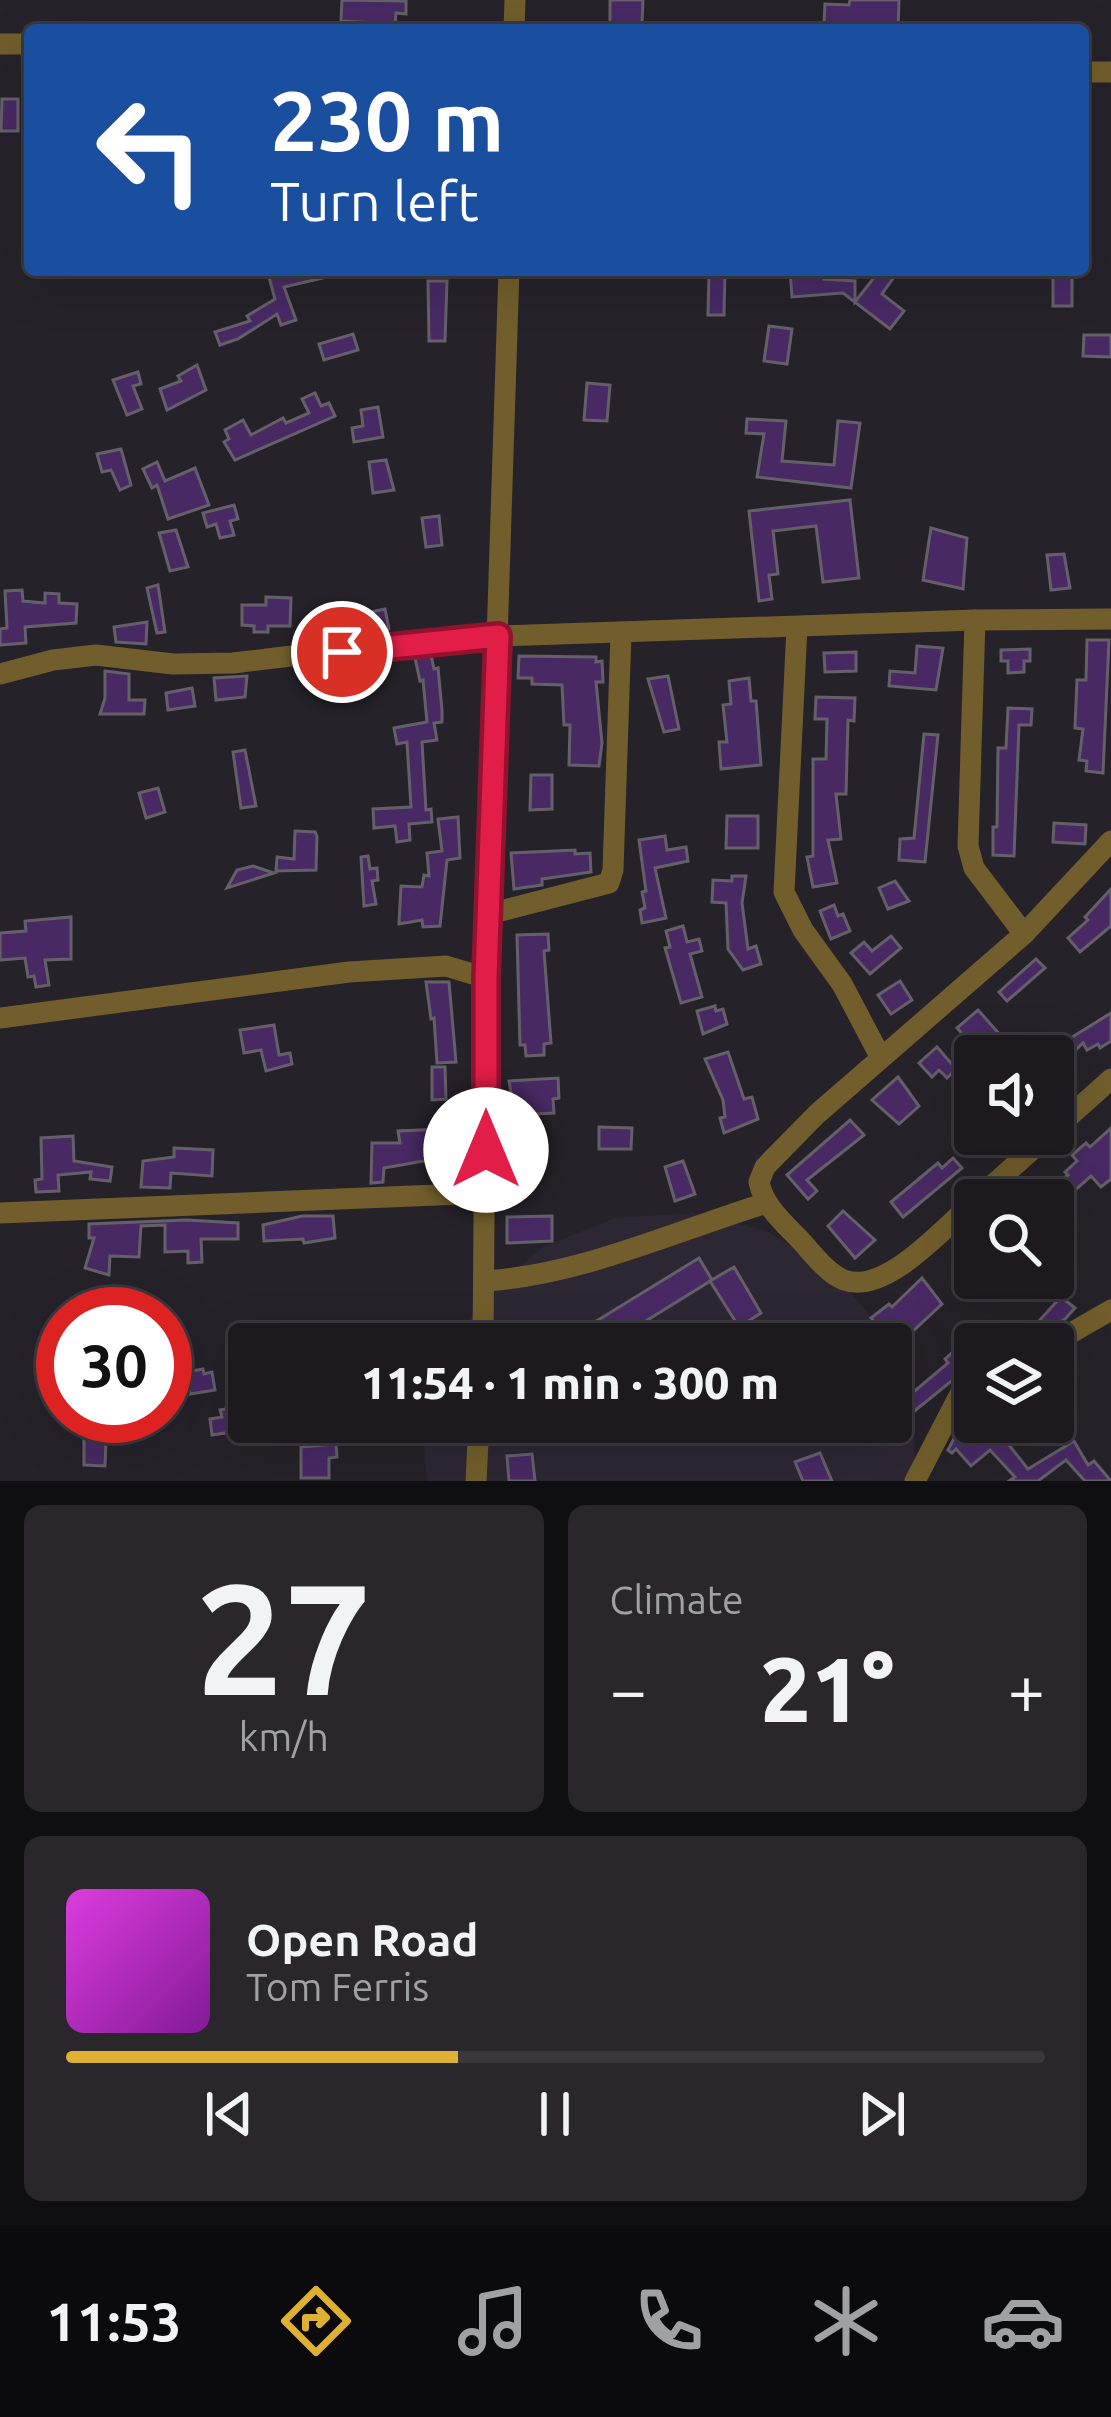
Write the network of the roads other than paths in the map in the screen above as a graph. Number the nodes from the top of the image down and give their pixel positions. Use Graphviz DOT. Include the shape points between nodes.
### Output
graph roads {
  1 [pos="509,276"];
  2 [pos="1111,619"];
  3 [pos="975,620"];
  4 [pos="797,627"];
  5 [pos="621,634"];
  6 [pos="498,636"];
  7 [pos="0,674"];
  8 [pos="1111,841"];
  9 [pos="488,914"];
  10 [pos="1024,934"];
  11 [pos="486,978"];
  12 [pos="0,1018"];
  13 [pos="880,1056"];
  14 [pos="1111,1079"];
  15 [pos="999,1179"];
  16 [pos="486,1193"];
  17 [pos="766,1203"];
  18 [pos="0,1213"];
  19 [pos="954,1220"];
  20 [pos="486,1281"];
  21 [pos="1111,1310"];
  22 [pos="484,1323"];
  23 [pos="1074,1331"];
  24 [pos="954,1405"];
  25 [pos="478,1443"];
  26 [pos="476,1481"];
  27 [pos="915,1481"];
  1 -- 6 [label="street"];
  2 -- 3 [label="street"];
  3 -- 4 [label="street"];
  3 -- 10 [label="street" via="968,846 974,868"];
  4 -- 5 [label="street"];
  4 -- 13 [label="street" via="784,892"];
  5 -- 6 [label="street"];
  5 -- 9 [label="street" via="609,884"];
  6 -- 7 [label="street" via="271,661 172,664 96,655"];
  6 -- 9 [label="street"];
  8 -- 10 [label="street"];
  9 -- 11 [label="street"];
  10 -- 13 [label="street"];
  11 -- 12 [label="street" via="446,966 389,968"];
  11 -- 16 [label="street"];
  13 -- 17 [label="street" via="765,1167 759,1182"];
  14 -- 15 [label="street"];
  16 -- 18 [label="street"];
  16 -- 20 [label="street"];
  17 -- 19 [label="street" via="837,1277 858,1283 902,1266"];
  17 -- 20 [label="street" via="611,1256"];
  20 -- 22 [label="street"];
  21 -- 23 [label="street"];
  24 -- 27 [label="street"];
  25 -- 26 [label="street"];
}
